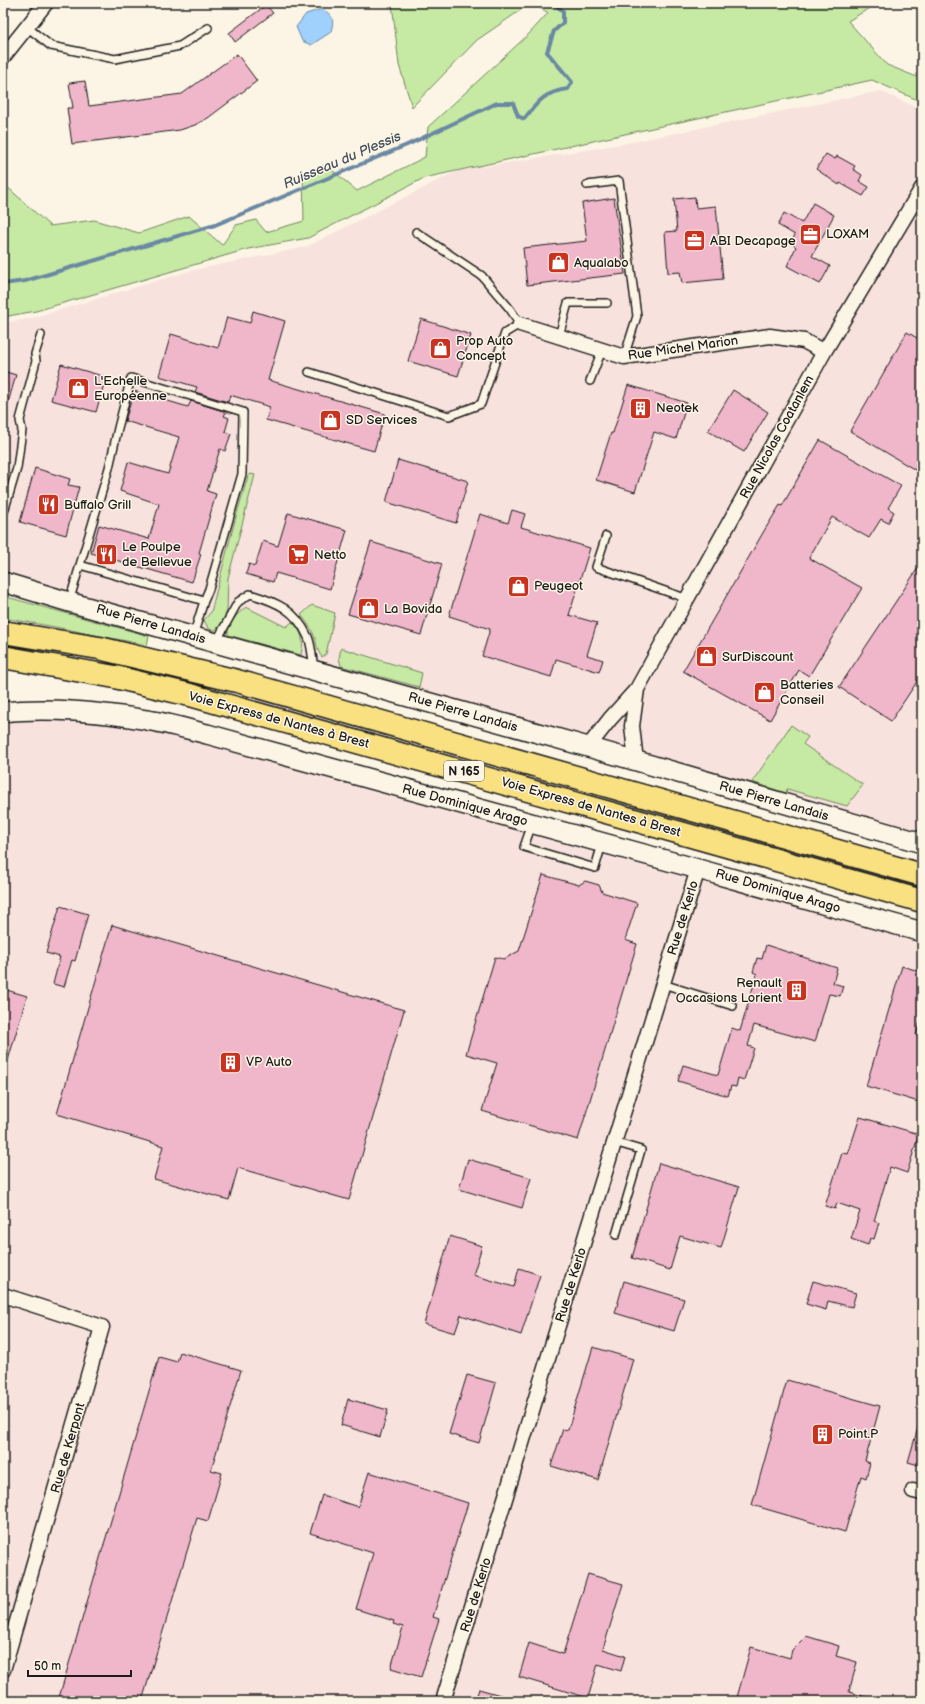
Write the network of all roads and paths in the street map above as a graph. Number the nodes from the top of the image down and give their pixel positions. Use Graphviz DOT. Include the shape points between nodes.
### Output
graph roads {
  1 [pos="46,3"];
  2 [pos="27,27"];
  3 [pos="208,28"];
  4 [pos="3,57"];
  5 [pos="587,185"];
  6 [pos="922,188"];
  7 [pos="416,232"];
  8 [pos="607,303"];
  9 [pos="520,324"];
  10 [pos="41,335"];
  11 [pos="559,336"];
  12 [pos="602,350"];
  13 [pos="824,352"];
  14 [pos="624,357"];
  15 [pos="309,372"];
  16 [pos="590,381"];
  17 [pos="3,515"];
  18 [pos="606,536"];
  19 [pos="80,565"];
  20 [pos="3,582"];
  21 [pos="688,599"];
  22 [pos="204,601"];
  23 [pos="69,602"];
  24 [pos="3,632"];
  25 [pos="193,636"];
  26 [pos="215,642"];
  27 [pos="3,657"];
  28 [pos="314,670"];
  29 [pos="637,689"];
  30 [pos="3,712"];
  31 [pos="588,747"];
  32 [pos="636,761"];
  33 [pos="532,823"];
  34 [pos="602,843"];
  35 [pos="922,843"];
  36 [pos="698,869"];
  37 [pos="922,875"];
  38 [pos="922,901"];
  39 [pos="922,932"];
  40 [pos="663,984"];
  41 [pos="733,1006"];
  42 [pos="614,1142"];
  43 [pos="616,1235"];
  44 [pos="3,1295"];
  45 [pos="3,1670"];
  46 [pos="443,1701"];
  1 -- 2 [label="street"];
  2 -- 3 [label="lane" via="51,46 115,59 180,46"];
  2 -- 4 [label="street"];
  5 -- 14 [label="lane" via="618,181 637,316"];
  6 -- 13 [label="street, Rue Nicolas Coatanlem"];
  7 -- 9 [label="lane" via="482,276"];
  8 -- 11 [label="lane" via="568,304"];
  9 -- 11 [label="street, Rue Michel Marion"];
  9 -- 15 [label="lane" via="505,333 481,404 449,416"];
  10 -- 17 [label="lane" via="20,420 22,430 17,468"];
  11 -- 12 [label="street, Rue Michel Marion"];
  12 -- 14 [label="street, Rue Michel Marion"];
  12 -- 16 [label="lane"];
  13 -- 14 [label="street, Rue Michel Marion" via="804,341 770,336"];
  13 -- 21 [label="street, Rue Nicolas Coatanlem"];
  18 -- 21 [label="lane" via="596,567"];
  19 -- 22 [label="lane"];
  19 -- 22 [label="lane" via="110,468 131,378 243,412 242,474"];
  19 -- 23 [label="lane"];
  20 -- 23 [label="street, Rue Pierre Landais"];
  21 -- 29 [label="street, Rue Nicolas Coatanlem"];
  22 -- 25 [label="lane"];
  23 -- 25 [label="street, Rue Pierre Landais"];
  24 -- 37 [label="highway, Voie Express de Nantes à Brest / N 165" via="99,648 237,681"];
  25 -- 26 [label="street, Rue Pierre Landais"];
  26 -- 28 [label="street, Rue Pierre Landais"];
  26 -- 28 [label="lane" via="238,602 250,594 274,601 296,617 309,638"];
  27 -- 38 [label="highway, Voie Express de Nantes à Brest / N 165" via="115,677 190,695"];
  28 -- 31 [label="street, Rue Pierre Landais"];
  29 -- 31 [label="street, Rue Nicolas Coatanlem"];
  29 -- 32 [label="street, Rue Nicolas Coatanlem" via="632,726"];
  30 -- 33 [label="street, Rue Dominique Arago" via="58,711 148,720"];
  31 -- 32 [label="street, Rue Pierre Landais"];
  32 -- 35 [label="street, Rue Pierre Landais"];
  33 -- 34 [label="street, Rue Dominique Arago"];
  33 -- 34 [label="lane" via="524,847 595,868"];
  34 -- 36 [label="street, Rue Dominique Arago"];
  36 -- 39 [label="street, Rue Dominique Arago"];
  36 -- 40 [label="street, Rue de Kerlo"];
  40 -- 41 [label="lane"];
  40 -- 42 [label="street, Rue de Kerlo"];
  42 -- 43 [label="lane" via="641,1150"];
  42 -- 46 [label="street, Rue de Kerlo"];
  44 -- 45 [label="street, Rue de Kerpont" via="102,1327"];
}
